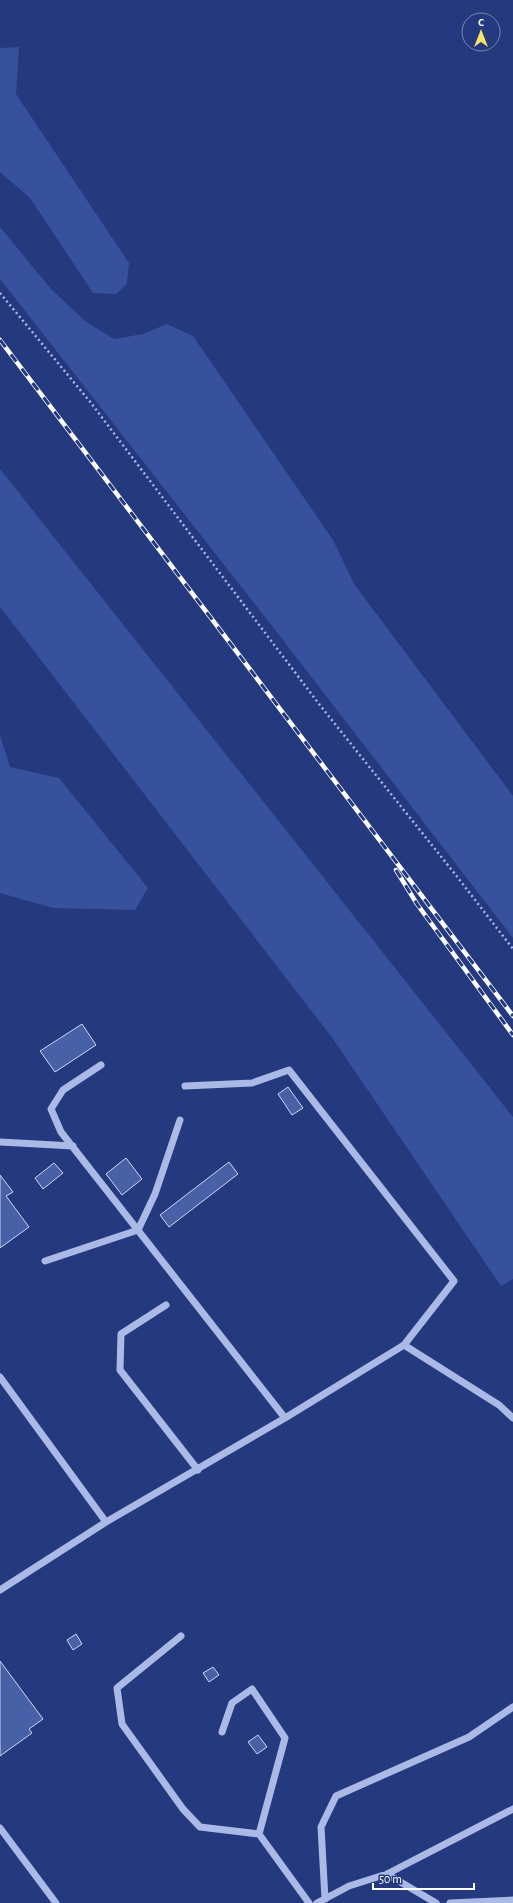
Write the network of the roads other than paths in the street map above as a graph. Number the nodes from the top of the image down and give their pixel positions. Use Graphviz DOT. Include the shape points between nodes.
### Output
graph roads {
  1 [pos="101,1064"];
  2 [pos="185,1086"];
  3 [pos="180,1120"];
  4 [pos="0,1142"];
  5 [pos="73,1146"];
  6 [pos="138,1230"];
  7 [pos="45,1261"];
  8 [pos="166,1305"];
  9 [pos="404,1345"];
  10 [pos="0,1377"];
  11 [pos="285,1418"];
  12 [pos="513,1418"];
  13 [pos="198,1470"];
  14 [pos="106,1522"];
  15 [pos="0,1590"];
  16 [pos="181,1636"];
  17 [pos="513,1707"];
  18 [pos="222,1732"];
  19 [pos="513,1809"];
  20 [pos="0,1828"];
  21 [pos="259,1834"];
  22 [pos="387,1874"];
  23 [pos="325,1899"];
  24 [pos="513,1900"];
  25 [pos="56,1903"];
  26 [pos="309,1903"];
  27 [pos="317,1903"];
  28 [pos="436,1903"];
  29 [pos="450,1903"];
  1 -- 5 [label="lane" via="63,1090 51,1109 61,1132"];
  2 -- 9 [label="lane" via="252,1083 289,1070 454,1281"];
  3 -- 6 [label="lane" via="155,1194"];
  4 -- 5 [label="lane"];
  5 -- 6 [label="lane"];
  6 -- 7 [label="lane"];
  6 -- 11 [label="lane"];
  8 -- 13 [label="lane" via="121,1334 120,1370"];
  9 -- 11 [label="lane"];
  9 -- 12 [label="lane" via="499,1405"];
  10 -- 14 [label="lane"];
  11 -- 13 [label="lane"];
  13 -- 14 [label="lane"];
  14 -- 15 [label="lane"];
  16 -- 21 [label="lane" via="117,1688 122,1724 183,1809 200,1827"];
  17 -- 23 [label="lane" via="469,1737 336,1796 321,1827"];
  18 -- 21 [label="lane" via="232,1703 252,1689 285,1738"];
  19 -- 22 [label="lane"];
  20 -- 25 [label="lane"];
  21 -- 26 [label="lane"];
  22 -- 23 [label="lane" via="349,1886"];
  22 -- 28 [label="lane"];
  23 -- 27 [label="lane"];
  24 -- 29 [label="lane"];
}
